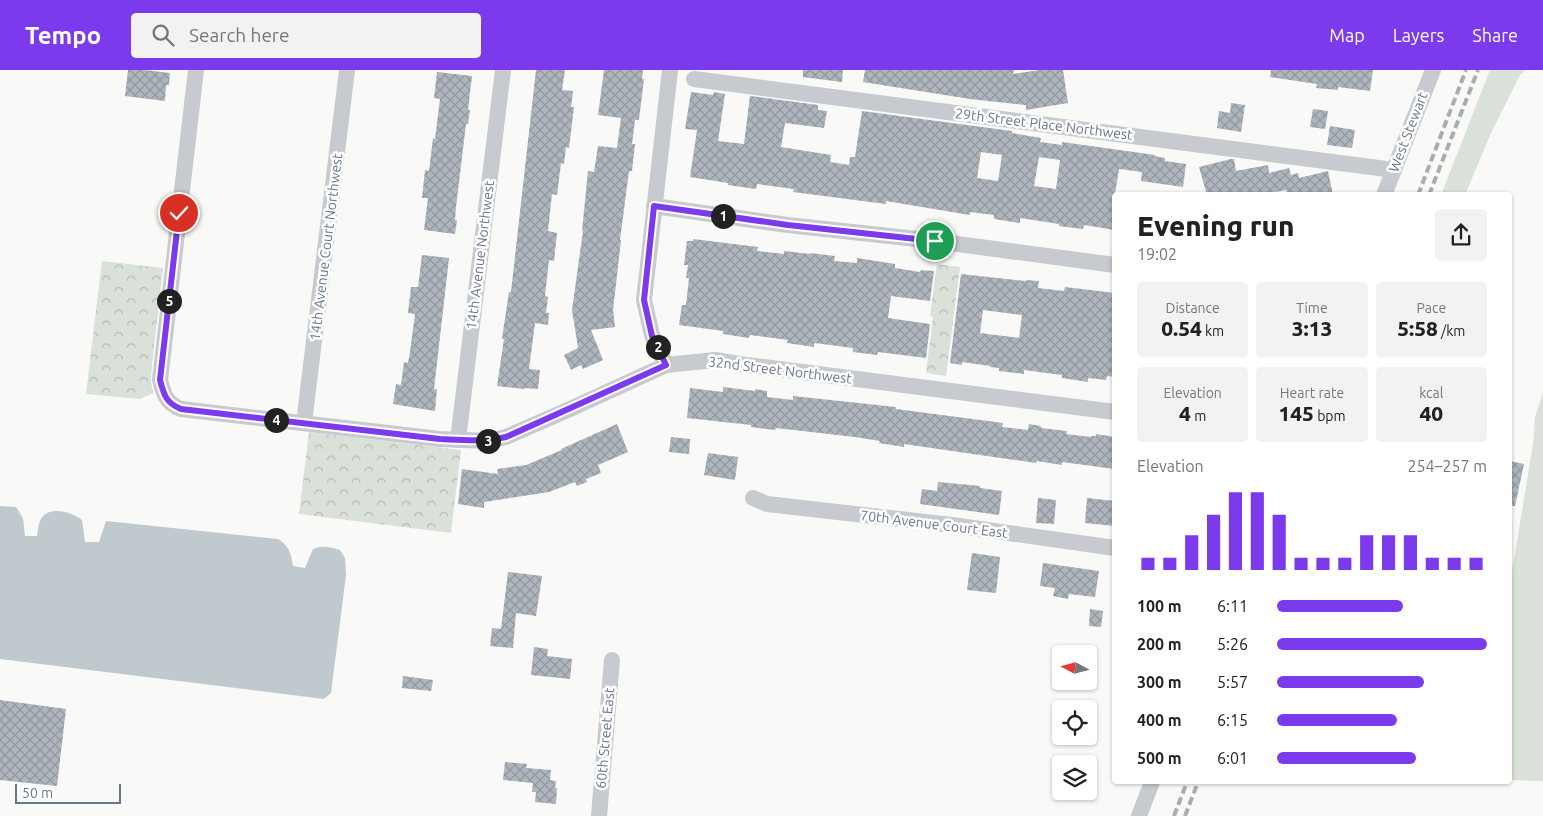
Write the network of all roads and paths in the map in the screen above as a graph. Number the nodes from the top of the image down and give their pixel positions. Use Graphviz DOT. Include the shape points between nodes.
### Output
graph roads {
  1 [pos="196,70"];
  2 [pos="347,70"];
  3 [pos="503,70"];
  4 [pos="670,70"];
  5 [pos="1433,70"];
  6 [pos="694,79"];
  7 [pos="1394,170"];
  8 [pos="1385,192"];
  9 [pos="654,206"];
  10 [pos="1112,265"];
  11 [pos="666,365"];
  12 [pos="1112,412"];
  13 [pos="304,423"];
  14 [pos="458,440"];
  15 [pos="753,498"];
  16 [pos="1112,548"];
  17 [pos="612,660"];
  18 [pos="1151,784"];
  19 [pos="599,816"];
  20 [pos="1139,816"];
  1 -- 13 [label="street, 32nd Street Northwest" via="160,380 165,398 181,409"];
  2 -- 13 [label="street, 14th Avenue Court Northwest"];
  3 -- 14 [label="street, 14th Avenue Northwest"];
  4 -- 9 [label="street"];
  5 -- 7 [label="street, West Stewart"];
  6 -- 7 [label="street, 29th Street Place Northwest"];
  7 -- 8 [label="street, West Stewart"];
  9 -- 10 [label="street"];
  9 -- 11 [label="street" via="644,300 652,336"];
  11 -- 12 [label="street, 32nd Street Northwest" via="715,360"];
  11 -- 14 [label="street, 32nd Street Northwest" via="506,437 488,441"];
  13 -- 14 [label="street, 32nd Street Northwest"];
  15 -- 16 [label="street, 70th Avenue Court East" via="767,504"];
  17 -- 19 [label="street, 60th Street East"];
  18 -- 20 [label="street"];
}
